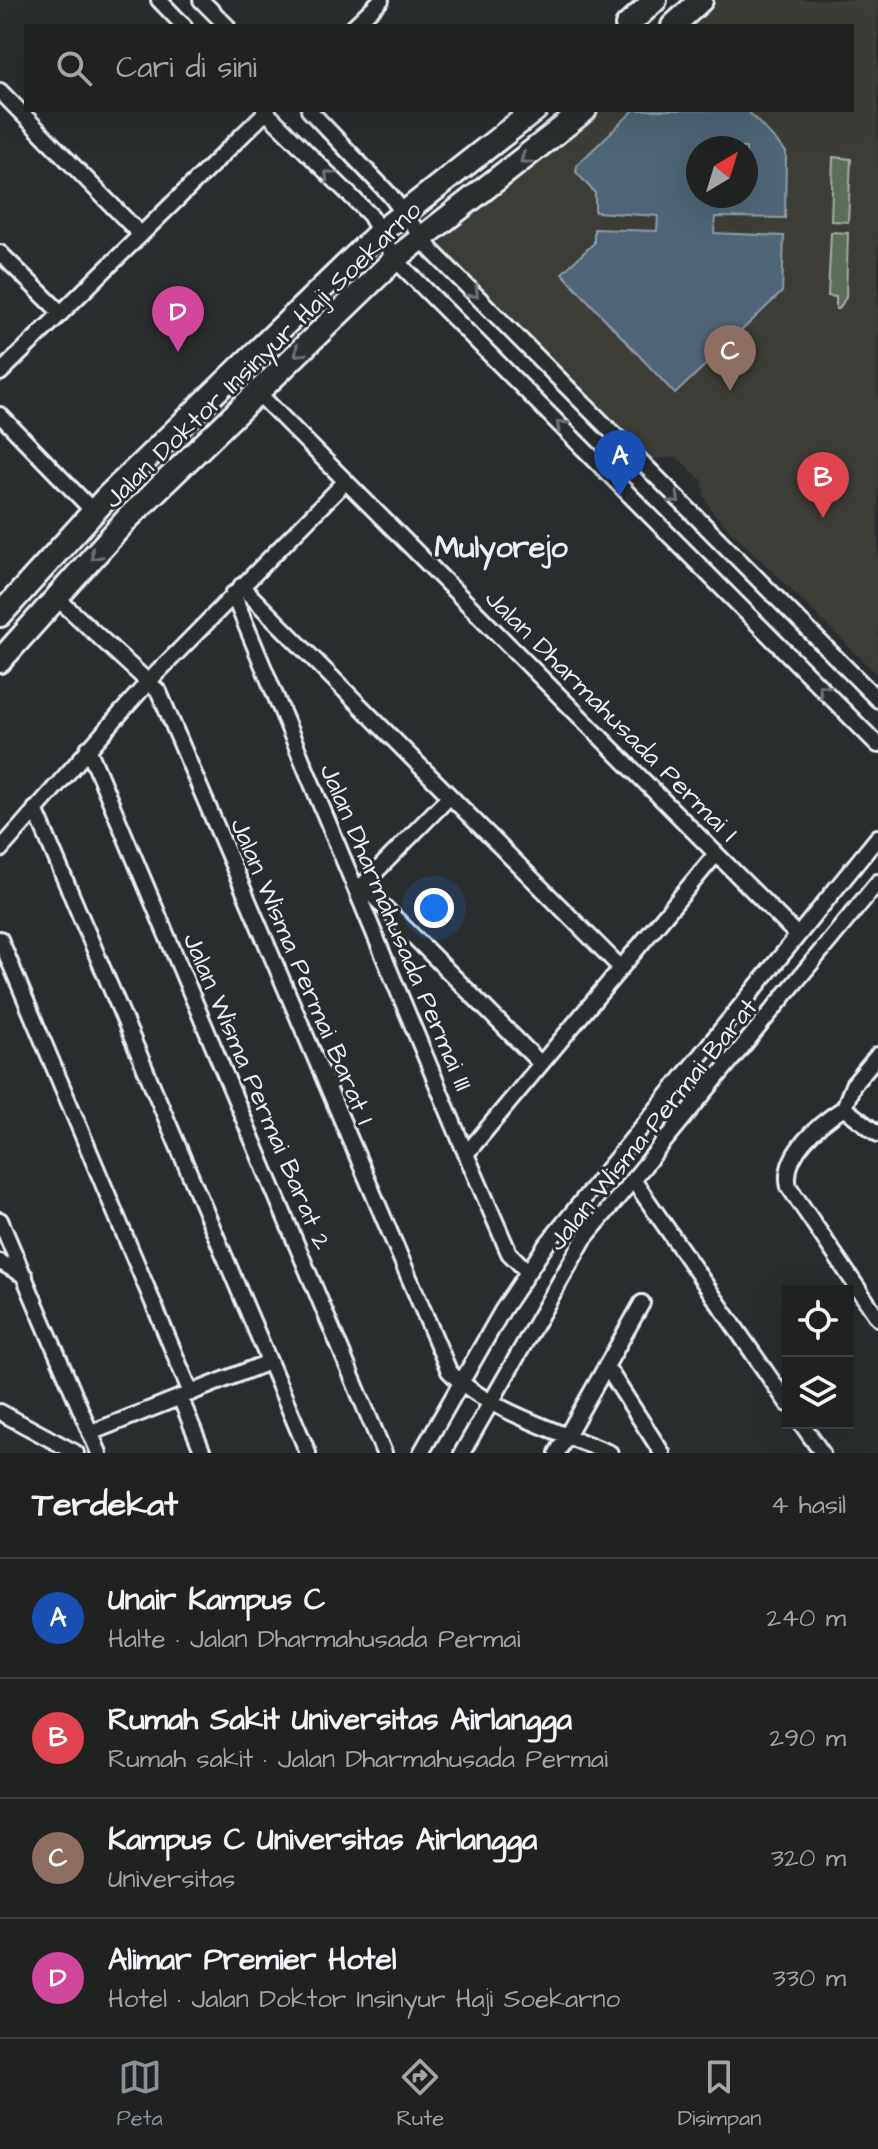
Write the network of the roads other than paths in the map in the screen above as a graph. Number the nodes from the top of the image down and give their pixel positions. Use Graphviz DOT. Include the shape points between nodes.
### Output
graph roads {
  1 [pos="159,0"];
  2 [pos="201,0"];
  3 [pos="381,0"];
  4 [pos="655,0"];
  5 [pos="701,0"];
  6 [pos="182,24"];
  7 [pos="225,24"];
  8 [pos="356,24"];
  9 [pos="629,24"];
  10 [pos="675,24"];
  11 [pos="0,91"];
  12 [pos="265,112"];
  13 [pos="267,112"];
  14 [pos="311,112"];
  15 [pos="532,112"];
  16 [pos="583,112"];
  17 [pos="403,214"];
  18 [pos="379,233"];
  19 [pos="141,235"];
  20 [pos="419,237"];
  21 [pos="0,253"];
  22 [pos="395,259"];
  23 [pos="61,313"];
  24 [pos="0,373"];
  25 [pos="258,393"];
  26 [pos="0,415"];
  27 [pos="346,481"];
  28 [pos="100,504"];
  29 [pos="128,518"];
  30 [pos="237,590"];
  31 [pos="57,598"];
  32 [pos="0,615"];
  33 [pos="0,661"];
  34 [pos="149,681"];
  35 [pos="878,700"];
  36 [pos="878,745"];
  37 [pos="88,748"];
  38 [pos="450,796"];
  39 [pos="35,809"];
  40 [pos="878,837"];
  41 [pos="0,850"];
  42 [pos="716,854"];
  43 [pos="878,882"];
  44 [pos="359,888"];
  45 [pos="797,935"];
  46 [pos="0,939"];
  47 [pos="621,968"];
  48 [pos="878,1055"];
  49 [pos="541,1064"];
  50 [pos="676,1087"];
  51 [pos="698,1104"];
  52 [pos="844,1108"];
  53 [pos="878,1134"];
  54 [pos="466,1154"];
  55 [pos="634,1181"];
  56 [pos="2,1231"];
  57 [pos="0,1262"];
  58 [pos="528,1272"];
  59 [pos="25,1277"];
  60 [pos="642,1303"];
  61 [pos="878,1318"];
  62 [pos="269,1362"];
  63 [pos="606,1366"];
  64 [pos="465,1386"];
  65 [pos="185,1395"];
  66 [pos="782,1395"];
  67 [pos="489,1400"];
  68 [pos="0,1412"];
  69 [pos="805,1429"];
  70 [pos="90,1433"];
  71 [pos="567,1435"];
  72 [pos="76,1453"];
  73 [pos="99,1453"];
  74 [pos="203,1453"];
  75 [pos="308,1453"];
  76 [pos="384,1453"];
  77 [pos="421,1453"];
  78 [pos="462,1453"];
  79 [pos="557,1453"];
  80 [pos="610,1453"];
  81 [pos="662,1453"];
  82 [pos="822,1453"];
  1 -- 6 [label="street"];
  2 -- 7 [label="street"];
  3 -- 8 [label="street"];
  4 -- 9 [label="main road"];
  5 -- 10 [label="main road"];
  11 -- 19 [label="street"];
  12 -- 19 [label="street"];
  18 -- 13 [label="street, one-way" via="370,215"];
  14 -- 17 [label="street"];
  15 -- 17 [label="main road, Jalan Doktor Insinyur Haji Soekarno"];
  16 -- 20 [label="main road, Jalan Doktor Insinyur Haji Soekarno, one-way"];
  17 -- 18 [label="main road, Jalan Doktor Insinyur Haji Soekarno"];
  17 -- 20 [label="street"];
  18 -- 22 [label="street"];
  18 -- 28 [label="main road, Jalan Doktor Insinyur Haji Soekarno"];
  19 -- 23 [label="street"];
  20 -- 22 [label="main road, Jalan Doktor Insinyur Haji Soekarno"];
  20 -- 35 [label="street, one-way"];
  21 -- 23 [label="street"];
  22 -- 25 [label="main road, Jalan Doktor Insinyur Haji Soekarno, one-way"];
  36 -- 22 [label="street, one-way"];
  23 -- 24 [label="street"];
  25 -- 27 [label="street, Jalan Dharmahusada Permai I"];
  25 -- 29 [label="main road, Jalan Doktor Insinyur Haji Soekarno"];
  26 -- 28 [label="street"];
  27 -- 30 [label="street"];
  27 -- 42 [label="street, Jalan Dharmahusada Permai I"];
  28 -- 29 [label="main road" via="121,504"];
  28 -- 32 [label="main road, Jalan Doktor Insinyur Haji Soekarno"];
  29 -- 31 [label="main road, Jalan Doktor Insinyur Haji Soekarno, one-way"];
  30 -- 34 [label="street"];
  30 -- 38 [label="street"];
  30 -- 44 [label="street, Jalan Dharmahusada Permai III"];
  31 -- 33 [label="main road, Jalan Doktor Insinyur Haji Soekarno"];
  31 -- 34 [label="street, Jalan Wisma Permai Barat I"];
  34 -- 37 [label="street"];
  34 -- 64 [label="street, Jalan Wisma Permai Barat I" via="159,692 442,1359"];
  37 -- 39 [label="street"];
  37 -- 76 [label="street, Jalan Wisma Permai Barat 2"];
  38 -- 44 [label="street"];
  38 -- 47 [label="street"];
  39 -- 41 [label="street"];
  39 -- 62 [label="street"];
  40 -- 45 [label="street"];
  42 -- 45 [label="street, Jalan Dharmahusada Permai I"];
  42 -- 47 [label="street"];
  43 -- 51 [label="street, Jalan Wisma Permai Barat"];
  44 -- 49 [label="street"];
  44 -- 54 [label="street, Jalan Dharmahusada Permai III"];
  45 -- 50 [label="street"];
  46 -- 65 [label="street"];
  47 -- 49 [label="street"];
  48 -- 52 [label="street" via="853,1085"];
  49 -- 54 [label="street"];
  50 -- 51 [label="street"];
  50 -- 58 [label="street"];
  51 -- 55 [label="street, Jalan Wisma Permai Barat"];
  52 -- 53 [label="street"];
  52 -- 61 [label="street" via="790,1160 786,1175"];
  54 -- 58 [label="street, Jalan Dharmahusada Permai III" via="509,1253"];
  55 -- 66 [label="street"];
  55 -- 67 [label="street, Jalan Wisma Permai Barat" via="571,1260"];
  56 -- 59 [label="street"];
  57 -- 59 [label="street"];
  58 -- 64 [label="street" via="494,1325"];
  59 -- 70 [label="street"];
  60 -- 63 [label="street"];
  62 -- 65 [label="street"];
  62 -- 75 [label="street"];
  63 -- 71 [label="street"];
  63 -- 81 [label="street"];
  64 -- 67 [label="street"];
  64 -- 77 [label="street"];
  65 -- 70 [label="street"];
  65 -- 74 [label="street"];
  67 -- 71 [label="street"];
  67 -- 78 [label="street, Jalan Wisma Permai Barat"];
  68 -- 72 [label="street"];
  69 -- 82 [label="street"];
  70 -- 73 [label="street"];
  71 -- 79 [label="street"];
  71 -- 80 [label="street"];
}
